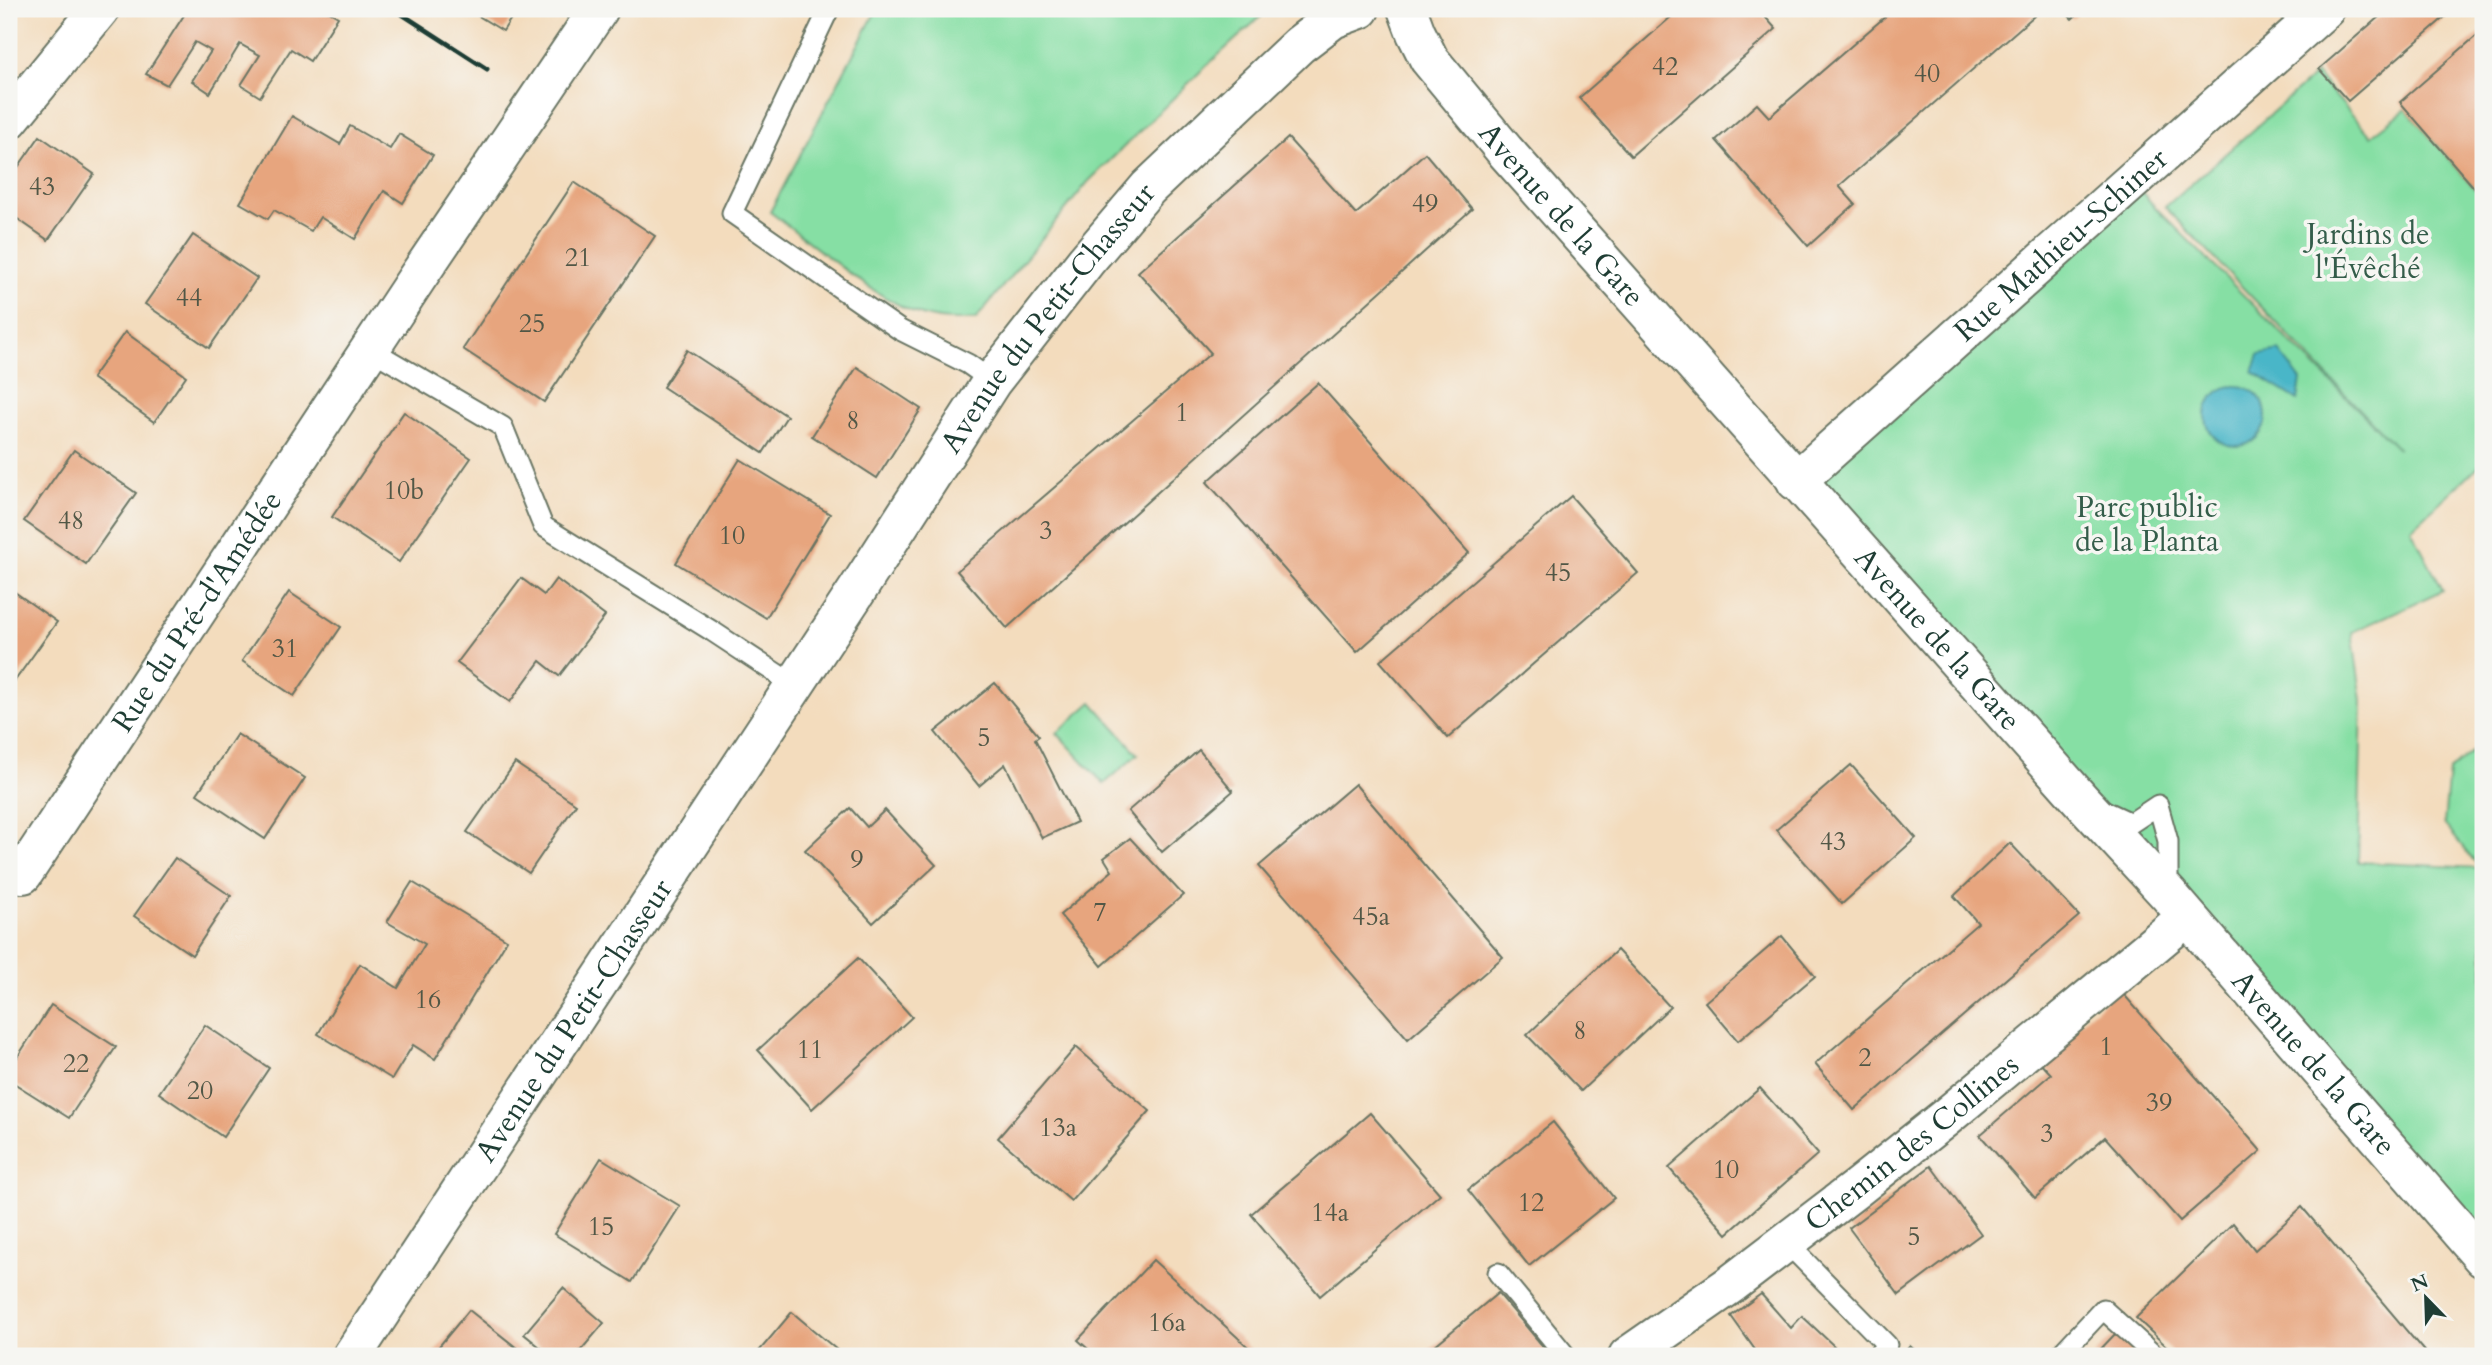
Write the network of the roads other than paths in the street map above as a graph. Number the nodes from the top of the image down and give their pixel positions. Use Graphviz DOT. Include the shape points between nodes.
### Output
graph roads {
  1 [pos="100,9"];
  2 [pos="599,9"];
  3 [pos="829,9"];
  4 [pos="1360,9"];
  5 [pos="1408,9"];
  6 [pos="2305,15"];
  7 [pos="9,120"];
  8 [pos="370,349"];
  9 [pos="992,381"];
  10 [pos="1796,481"];
  11 [pos="794,685"];
  12 [pos="2080,799"];
  13 [pos="23,874"];
  14 [pos="2178,905"];
  15 [pos="1787,1243"];
  16 [pos="2483,1258"];
  17 [pos="1498,1273"];
  18 [pos="352,1356"];
  19 [pos="1566,1356"];
  20 [pos="1628,1356"];
  21 [pos="1877,1356"];
  22 [pos="2059,1356"];
  23 [pos="2155,1356"];
  1 -- 7 [label="street"];
  2 -- 8 [label="street, Rue du Pré-d'Amédée"];
  3 -- 9 [label="lane" via="732,213 900,330"];
  4 -- 9 [label="street, Avenue du Petit-Chasseur" via="1333,19 1300,45 1149,188"];
  5 -- 10 [label="street, Avenue de la Gare" via="1429,59 1457,94"];
  6 -- 10 [label="street, Rue Mathieu-Schiner"];
  8 -- 11 [label="lane" via="503,427 542,526"];
  8 -- 13 [label="street, Rue du Pré-d'Amédée"];
  9 -- 11 [label="street, Avenue du Petit-Chasseur"];
  10 -- 12 [label="street, Avenue de la Gare"];
  11 -- 18 [label="street, Avenue du Petit-Chasseur"];
  12 -- 14 [label="street, Avenue de la Gare"];
  12 -- 14 [label="lane" via="2131,823 2158,805"];
  14 -- 15 [label="street, Chemin des Collines" via="1945,1118"];
  14 -- 16 [label="street, Avenue de la Gare"];
  15 -- 20 [label="street, Chemin des Collines"];
  15 -- 21 [label="lane" via="1887,1345"];
  17 -- 19 [label="lane"];
  22 -- 23 [label="lane" via="2103,1309"];
}
